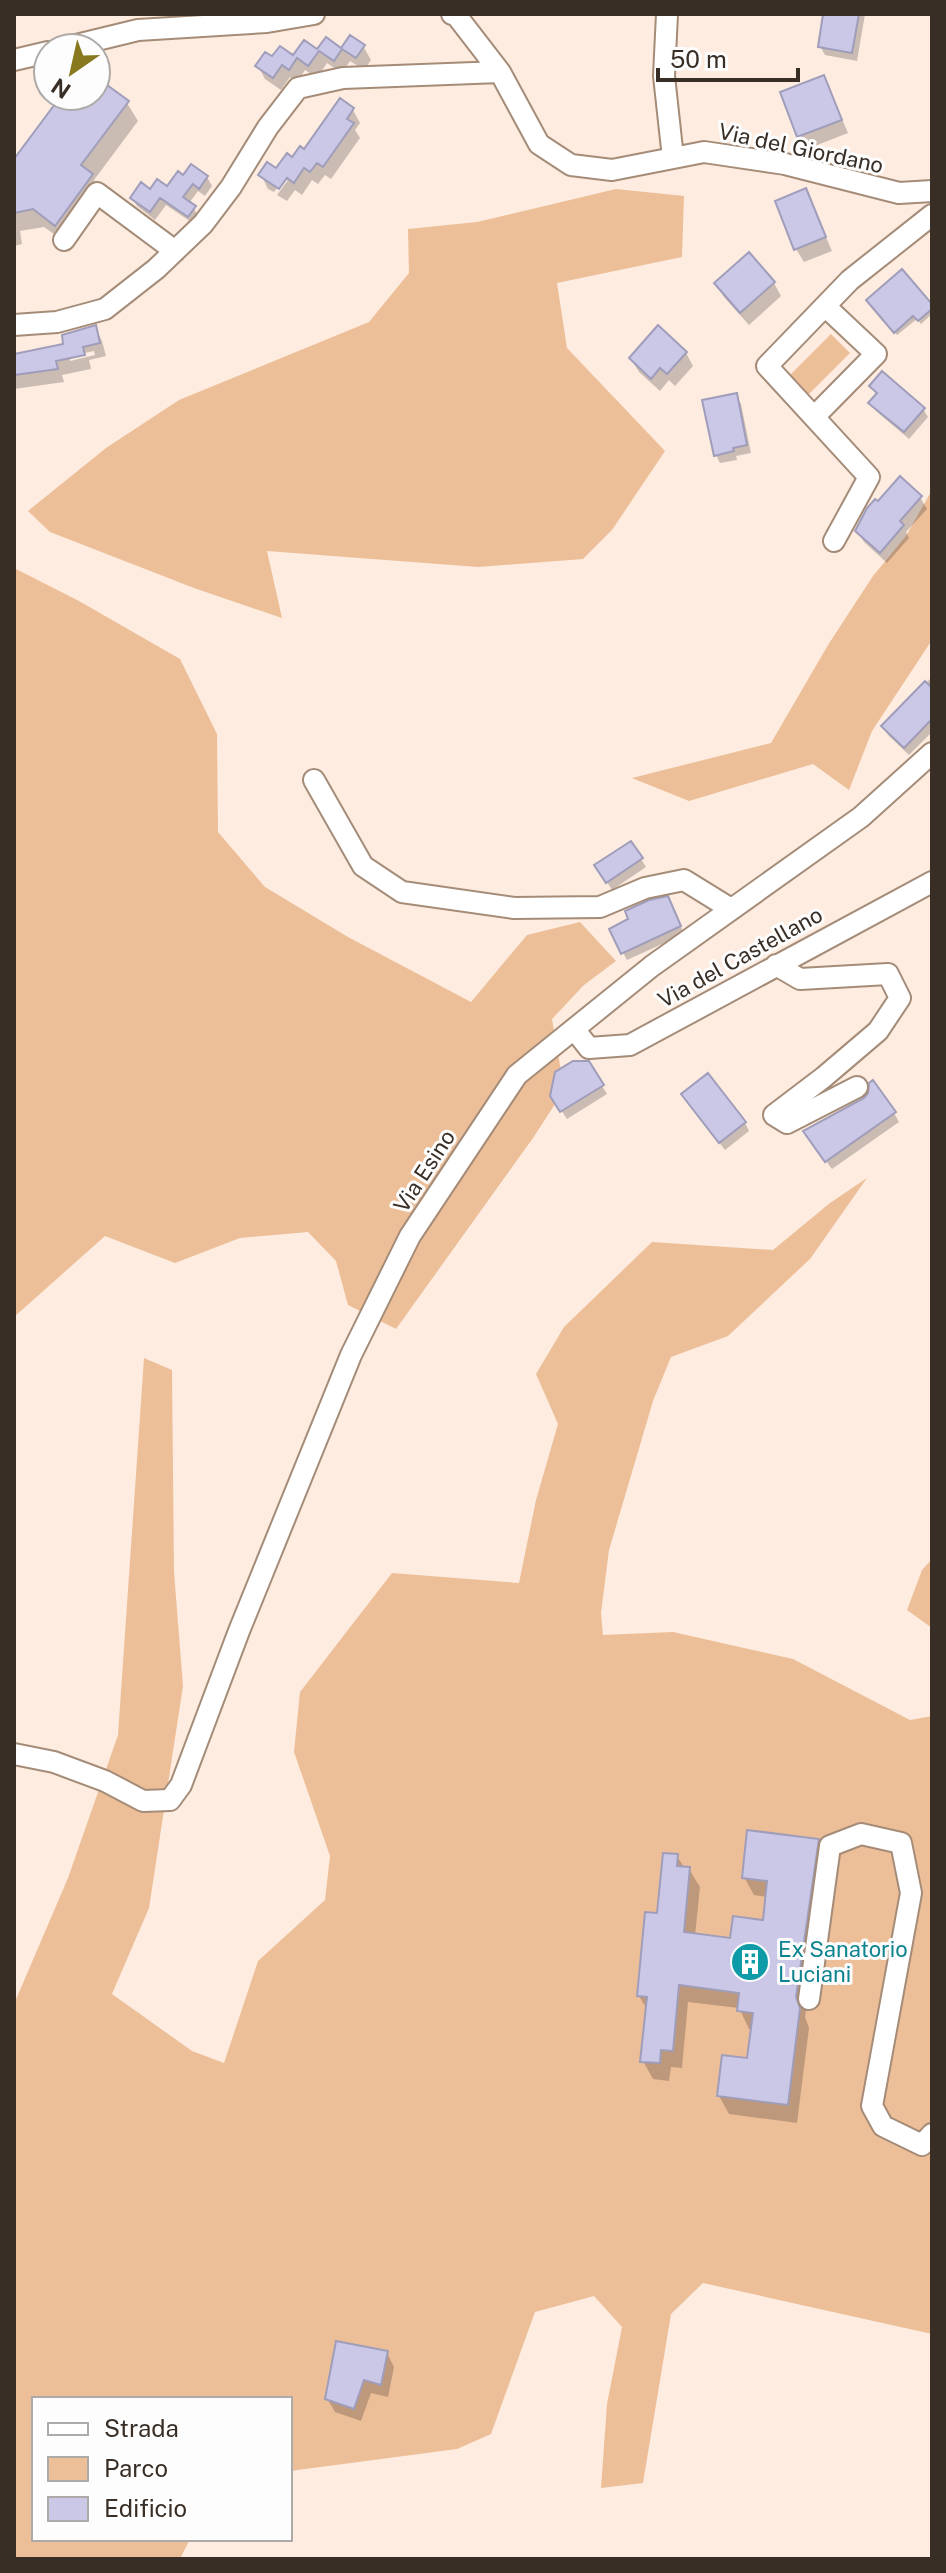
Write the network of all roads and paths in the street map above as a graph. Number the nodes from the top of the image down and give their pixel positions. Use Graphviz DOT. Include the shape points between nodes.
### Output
graph roads {
  1 [pos="314,14"];
  2 [pos="452,14"];
  3 [pos="667,14"];
  4 [pos="112,36"];
  5 [pos="500,72"];
  6 [pos="673,158"];
  7 [pos="932,191"];
  8 [pos="932,215"];
  9 [pos="64,240"];
  10 [pos="175,251"];
  11 [pos="825,306"];
  12 [pos="14,325"];
  13 [pos="814,417"];
  14 [pos="834,541"];
  15 [pos="932,753"];
  16 [pos="314,780"];
  17 [pos="932,882"];
  18 [pos="731,909"];
  19 [pos="776,965"];
  20 [pos="574,1029"];
  21 [pos="857,1087"];
  22 [pos="14,1754"];
  23 [pos="809,1999"];
  24 [pos="932,2134"];
  1 -- 4 [label="street"];
  2 -- 5 [label="street, Via del Giordano"];
  3 -- 6 [label="street" via="664,76"];
  5 -- 6 [label="street, Via del Giordano" via="539,144 571,165 612,170"];
  5 -- 10 [label="street" via="343,78 298,88 231,187"];
  6 -- 7 [label="street, Via del Giordano" via="704,152 785,164 899,193"];
  8 -- 11 [label="street"];
  9 -- 10 [label="street" via="97,193"];
  10 -- 12 [label="street" via="105,309 57,322"];
  11 -- 13 [label="street" via="767,366"];
  11 -- 13 [label="street" via="876,354"];
  13 -- 14 [label="street" via="869,477"];
  15 -- 18 [label="street, Via Esino" via="861,817"];
  16 -- 18 [label="street" via="363,866 402,892 514,908 600,907 645,888 684,880"];
  17 -- 19 [label="street, Via del Castellano"];
  18 -- 20 [label="street, Via Esino"];
  19 -- 20 [label="street, Via del Castellano" via="630,1045 589,1048"];
  19 -- 21 [label="street" via="800,979 888,974 900,998 878,1031 774,1115 787,1123"];
  20 -- 22 [label="street, Via Esino" via="517,1075 410,1236 351,1355 181,1785 170,1800 143,1801 54,1762"];
  23 -- 24 [label="street" via="830,1846 861,1834 901,1843 911,1893 872,2106 883,2126 922,2145"];
}
